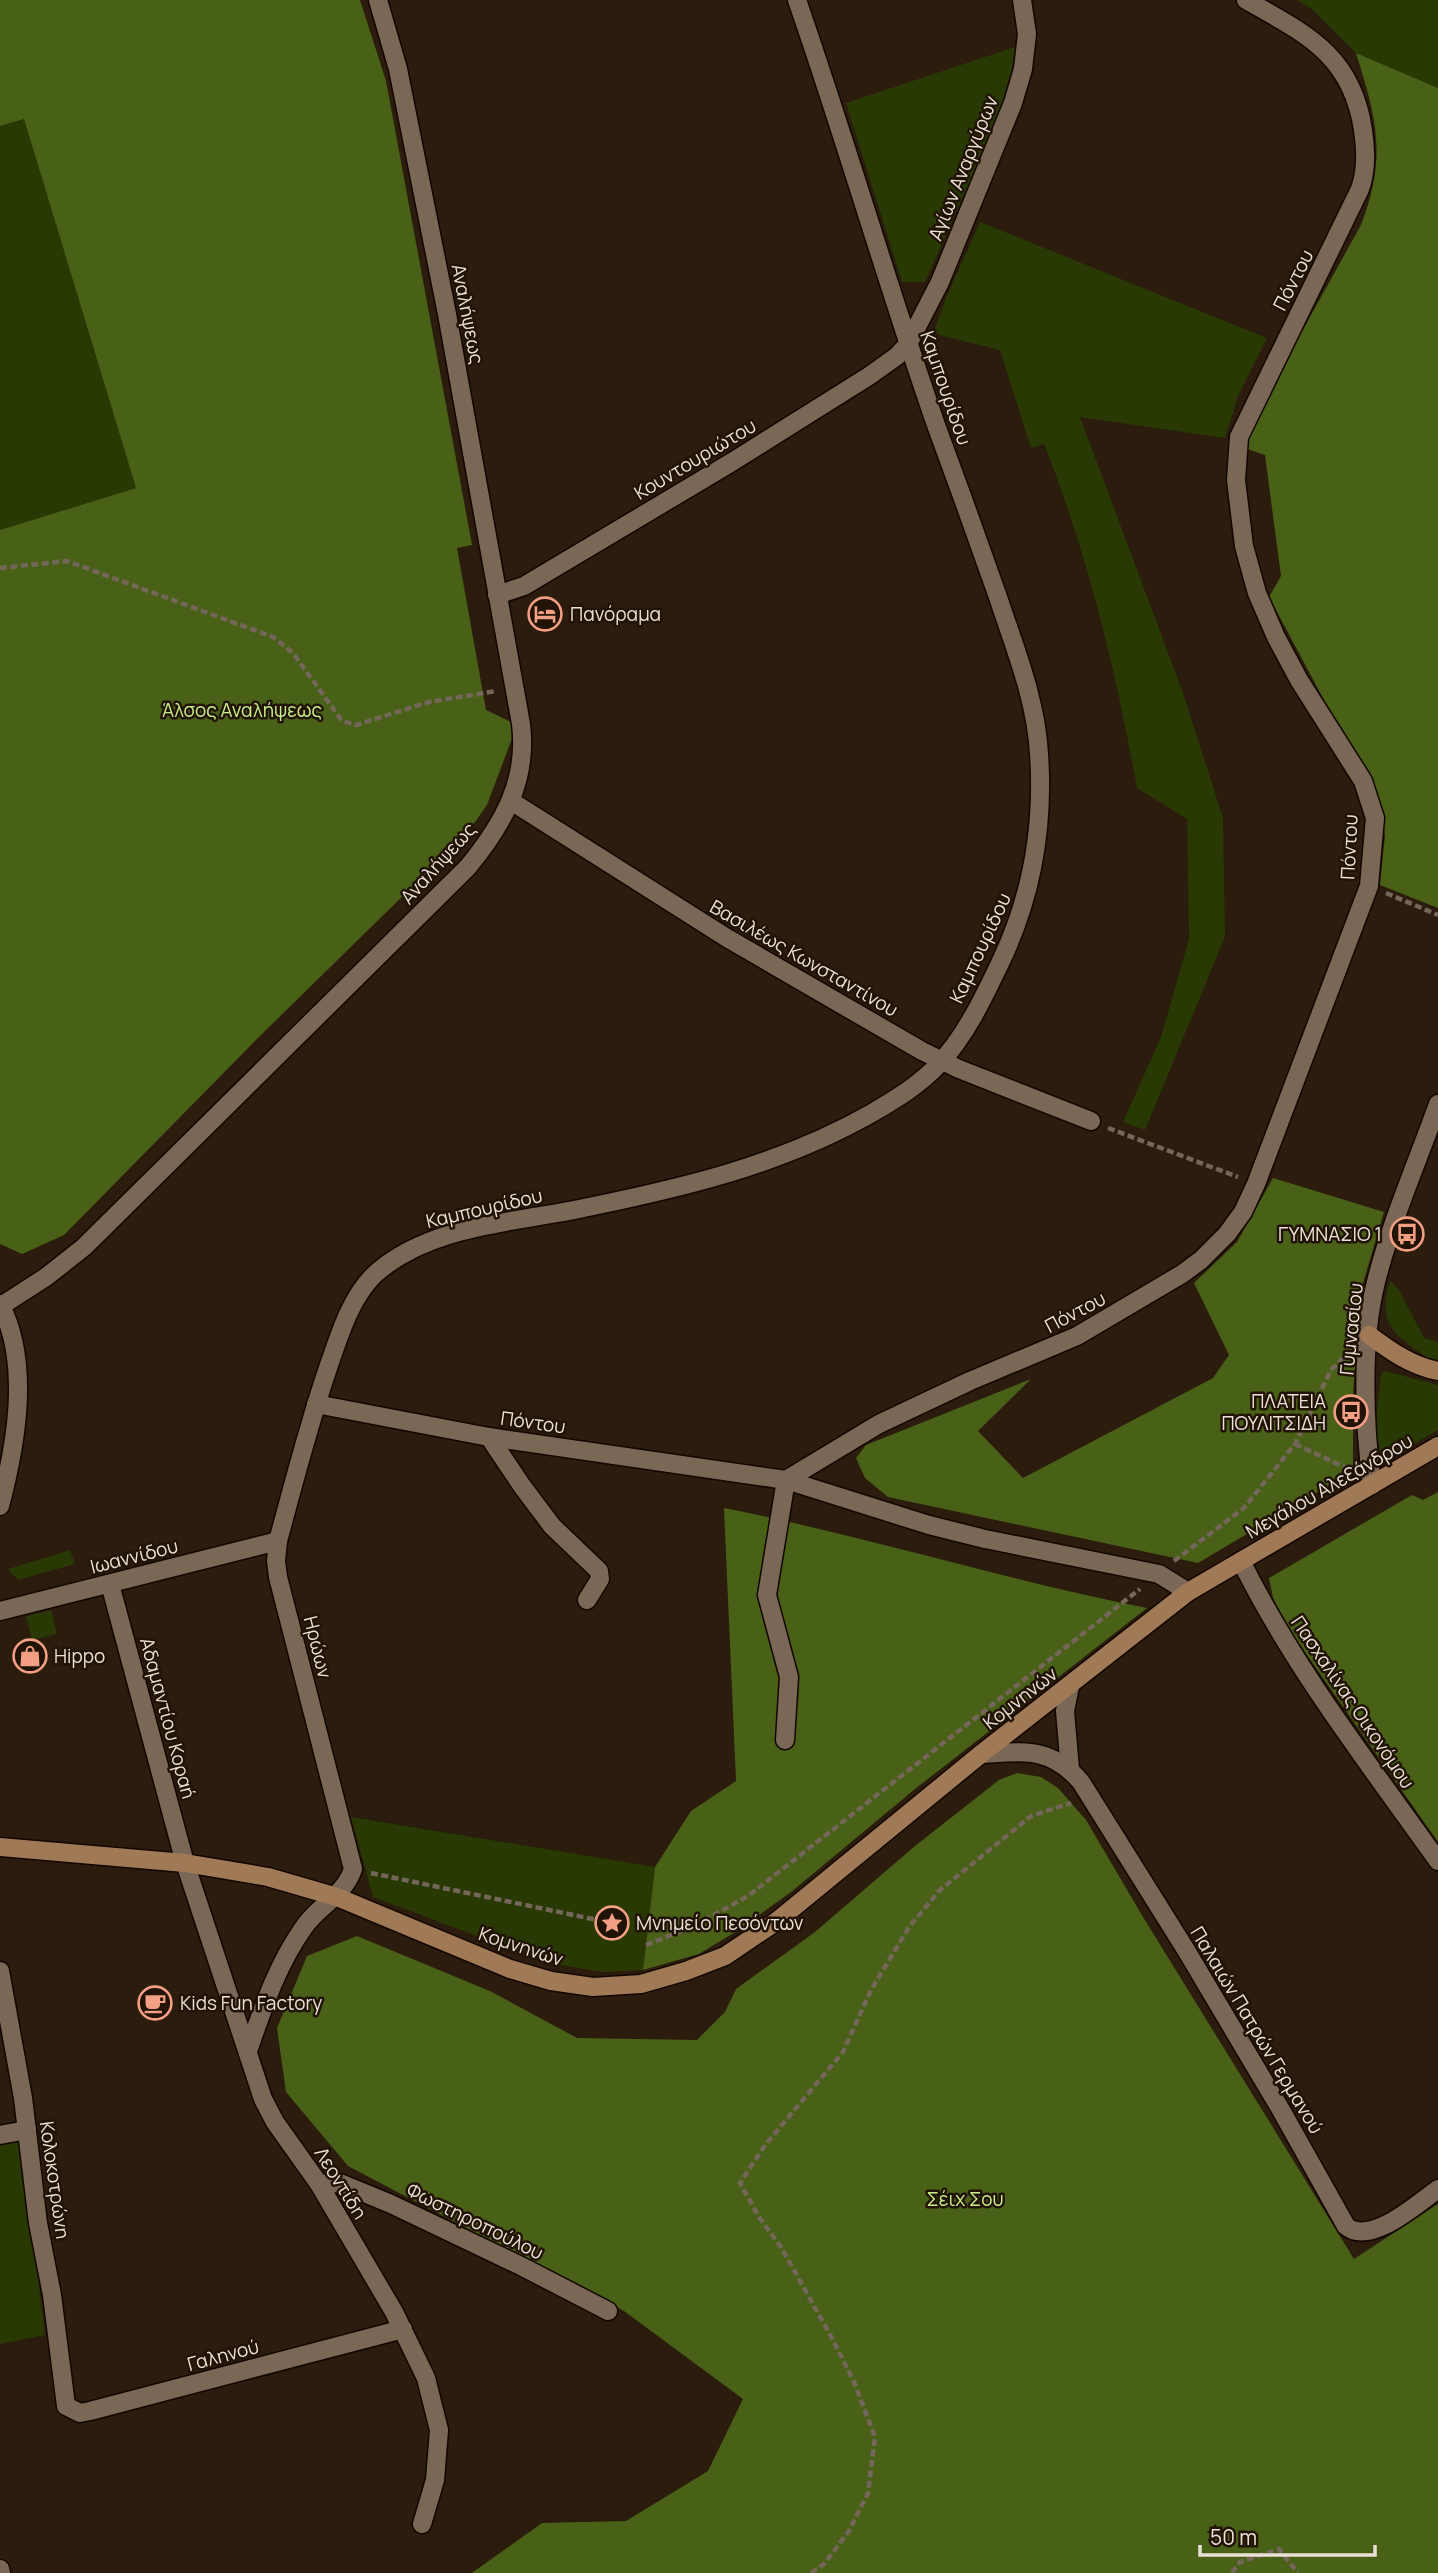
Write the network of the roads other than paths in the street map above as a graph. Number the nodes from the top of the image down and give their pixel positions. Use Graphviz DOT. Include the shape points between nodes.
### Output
graph roads {
  1 [pos="378,0"];
  2 [pos="797,0"];
  3 [pos="1022,0"];
  4 [pos="1245,0"];
  5 [pos="908,344"];
  6 [pos="496,596"];
  7 [pos="511,801"];
  8 [pos="942,1061"];
  9 [pos="1438,1104"];
  10 [pos="1091,1121"];
  11 [pos="1,1305"];
  12 [pos="1369,1334"];
  13 [pos="1438,1371"];
  14 [pos="316,1404"];
  15 [pos="489,1437"];
  16 [pos="1438,1446"];
  17 [pos="786,1480"];
  18 [pos="1372,1485"];
  19 [pos="0,1506"];
  20 [pos="278,1541"];
  21 [pos="1241,1561"];
  22 [pos="110,1584"];
  23 [pos="1188,1592"];
  24 [pos="587,1600"];
  25 [pos="0,1611"];
  26 [pos="1069,1686"];
  27 [pos="785,1740"];
  28 [pos="981,1754"];
  29 [pos="1070,1769"];
  30 [pos="0,1847"];
  31 [pos="1438,1861"];
  32 [pos="186,1863"];
  33 [pos="337,1897"];
  34 [pos="0,1971"];
  35 [pos="248,2052"];
  36 [pos="27,2130"];
  37 [pos="0,2135"];
  38 [pos="319,2184"];
  39 [pos="1438,2189"];
  40 [pos="608,2311"];
  41 [pos="403,2329"];
  42 [pos="63,2395"];
  43 [pos="422,2524"];
  1 -- 6 [label="street, Αναλήψεως" via="398,68 423,194"];
  2 -- 5 [label="street, Καμπουρίδου"];
  3 -- 5 [label="street, Αγίων Αναργύρων" via="1027,34 1013,103 940,282"];
  4 -- 17 [label="street, Πόντου" via="1307,37 1341,68 1358,102 1364,136 1365,176 1239,437 1236,480 1244,546 1257,593 1299,680 1363,781 1376,818 1369,886 1256,1184 1227,1234 1182,1274 1077,1336 879,1424"];
  5 -- 6 [label="street, Κουντουριώτου" via="869,376 709,475 524,586"];
  5 -- 8 [label="street, Καμπουρίδου" via="1027,681 1040,754 1035,860 1025,904 989,986"];
  6 -- 7 [label="street, Αναλήψεως" via="523,742"];
  7 -- 8 [label="street, Βασιλέως Κωνσταντίνου" via="727,938"];
  7 -- 11 [label="street, Αναλήψεως" via="492,837 468,866 209,1125 85,1247"];
  8 -- 10 [label="street, Βασιλέως Κωνσταντίνου"];
  8 -- 14 [label="street, Καμπουρίδου" via="915,1086 855,1122 752,1167 646,1195 460,1233 402,1254 358,1294"];
  9 -- 12 [label="street, Γυμνασίου" via="1374,1290"];
  11 -- 19 [label="street, Αναλήψεως" via="18,1360 13,1442"];
  12 -- 13 [label="main road" via="1403,1359"];
  12 -- 18 [label="street, Γυμνασίου" via="1366,1419"];
  14 -- 15 [label="street, Πόντου"];
  14 -- 20 [label="street, Ηρώων"];
  15 -- 17 [label="street, Πόντου"];
  15 -- 24 [label="street" via="552,1526 598,1571 600,1579"];
  16 -- 18 [label="main road, Μεγάλου Αλεξάνδρου"];
  17 -- 23 [label="street, Πόντου" via="985,1539 1159,1574"];
  17 -- 27 [label="street" via="767,1595 789,1677"];
  18 -- 21 [label="main road, Μεγάλου Αλεξάνδρου"];
  20 -- 22 [label="street, Ιωαννίδου"];
  20 -- 33 [label="street, Ηρώων" via="278,1577 353,1869"];
  21 -- 23 [label="main road, Κομνηνών"];
  21 -- 31 [label="street, Πασχαλίνας Οικονόμου" via="1266,1611"];
  22 -- 25 [label="street, Ιωαννίδου"];
  22 -- 32 [label="street, Αδαμαντίου Κοραή"];
  23 -- 26 [label="main road, Κομνηνών"];
  26 -- 28 [label="main road, Κομνηνών"];
  26 -- 29 [label="street" via="1065,1711"];
  28 -- 29 [label="street" via="1048,1755"];
  28 -- 33 [label="main road, Κομνηνών" via="766,1928 724,1955 641,1984 593,1987 551,1981 510,1969"];
  29 -- 39 [label="street, Παλαιών Πατρών Γερμανού" via="1092,1796 1343,2222 1354,2231 1372,2230"];
  30 -- 32 [label="main road, Κομνηνών"];
  32 -- 33 [label="main road, Κομνηνών" via="268,1877"];
  32 -- 35 [label="street, Λεοντίδη"];
  33 -- 35 [label="street" via="305,1924 271,1984"];
  34 -- 36 [label="street, Κολοκοτρώνη"];
  35 -- 38 [label="street, Λεοντίδη" via="269,2111"];
  36 -- 37 [label="street"];
  36 -- 42 [label="street, Κολοκοτρώνη"];
  38 -- 40 [label="street, Φωστηροπούλου" via="340,2183 391,2204"];
  38 -- 41 [label="street, Λεοντίδη"];
  41 -- 42 [label="street, Γαληνού" via="90,2412 72,2410"];
  41 -- 43 [label="street, Λεοντίδη" via="426,2378 439,2430 435,2480"];
}
